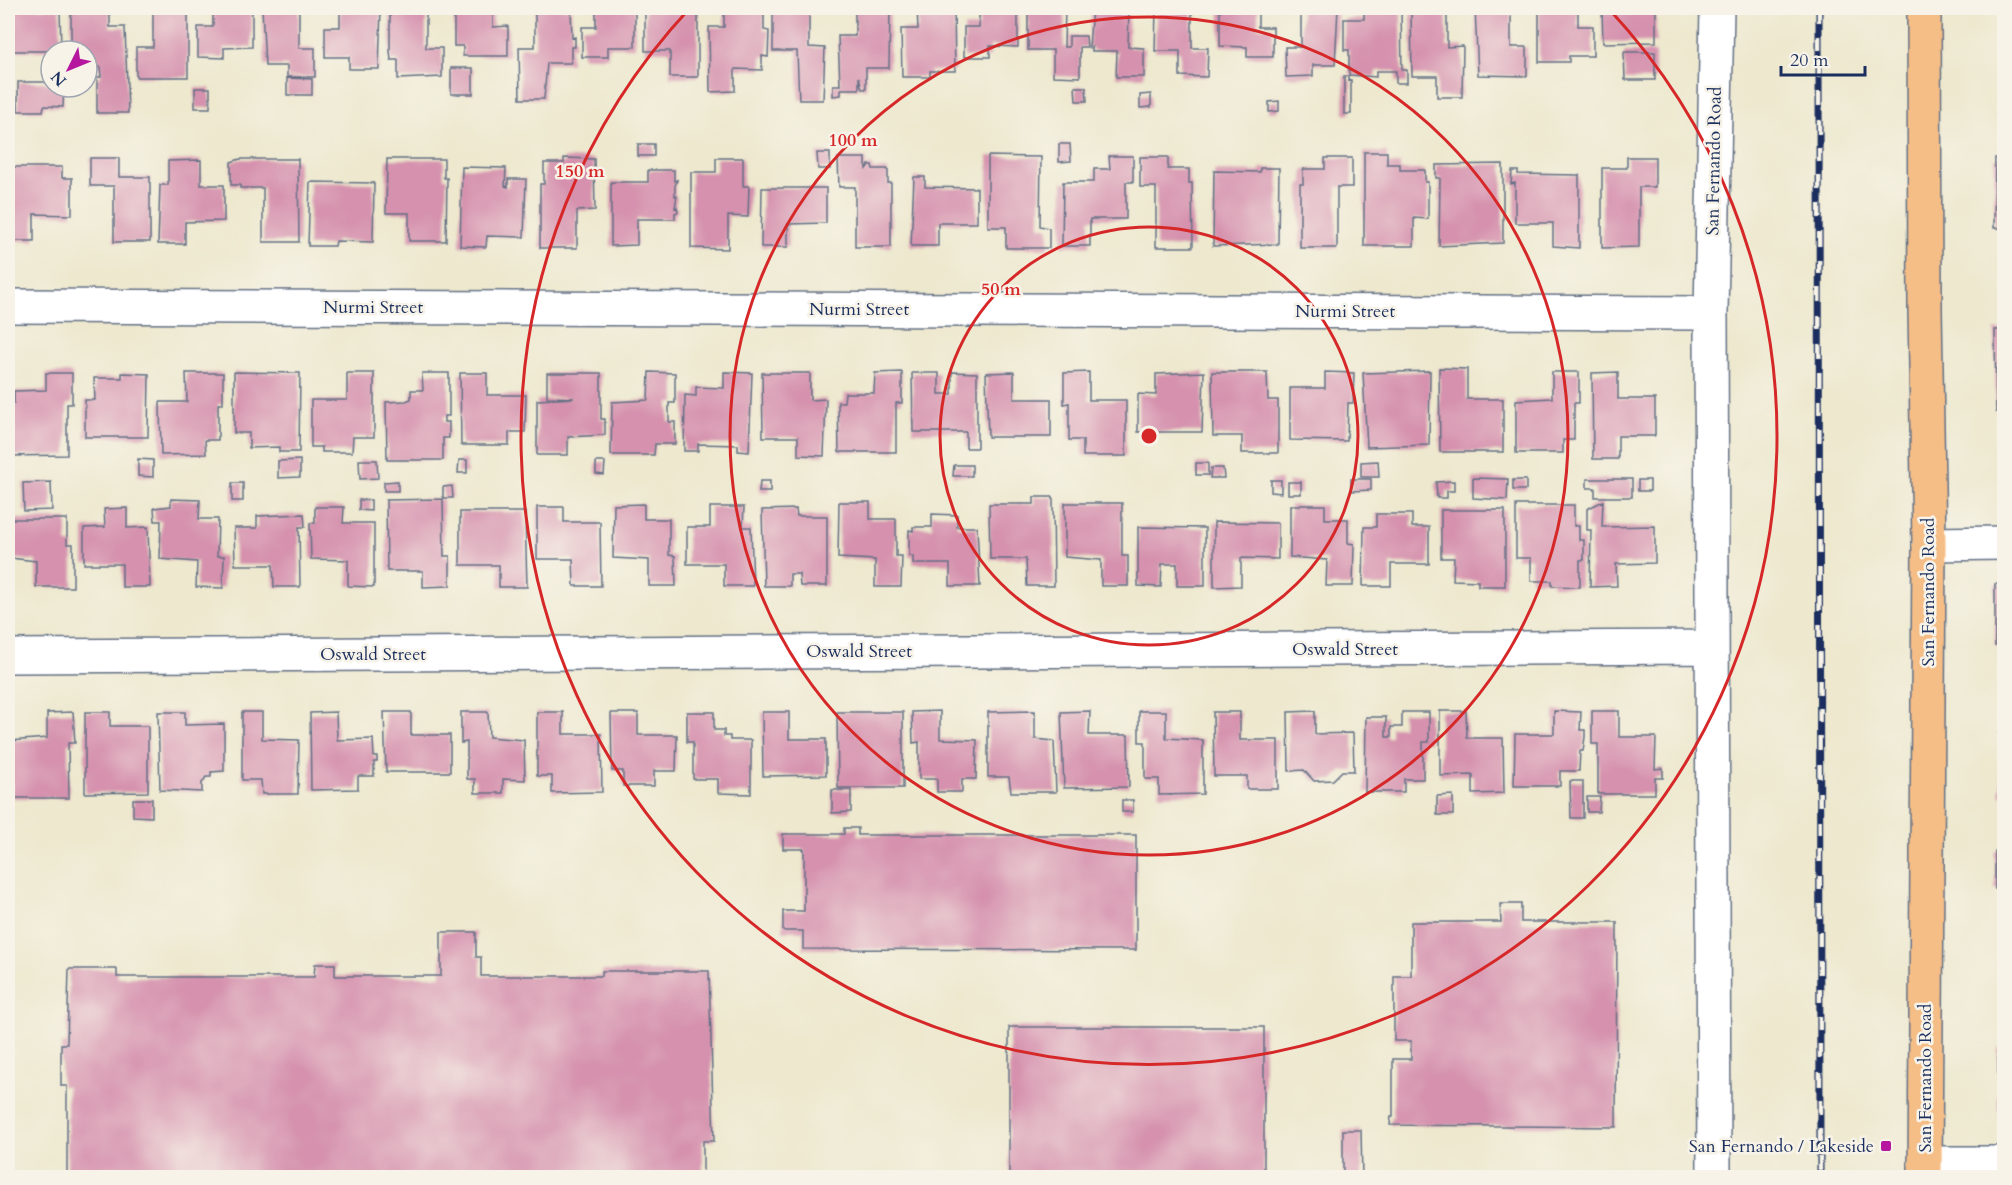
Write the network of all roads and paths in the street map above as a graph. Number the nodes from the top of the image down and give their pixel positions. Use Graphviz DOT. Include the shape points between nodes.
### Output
graph roads {
  1 [pos="1717,8"];
  2 [pos="1924,8"];
  3 [pos="8,306"];
  4 [pos="1711,313"];
  5 [pos="2004,543"];
  6 [pos="1929,544"];
  7 [pos="1712,647"];
  8 [pos="8,656"];
  9 [pos="2004,1163"];
  10 [pos="1925,1170"];
  11 [pos="1714,1178"];
  1 -- 4 [label="street, San Fernando Road"];
  2 -- 6 [label="main road, San Fernando Road"];
  3 -- 4 [label="street, Nurmi Street"];
  4 -- 7 [label="street, San Fernando Road"];
  5 -- 6 [label="street"];
  6 -- 10 [label="main road, San Fernando Road"];
  7 -- 8 [label="street, Oswald Street"];
  7 -- 11 [label="street, San Fernando Road"];
  9 -- 10 [label="street"];
}
